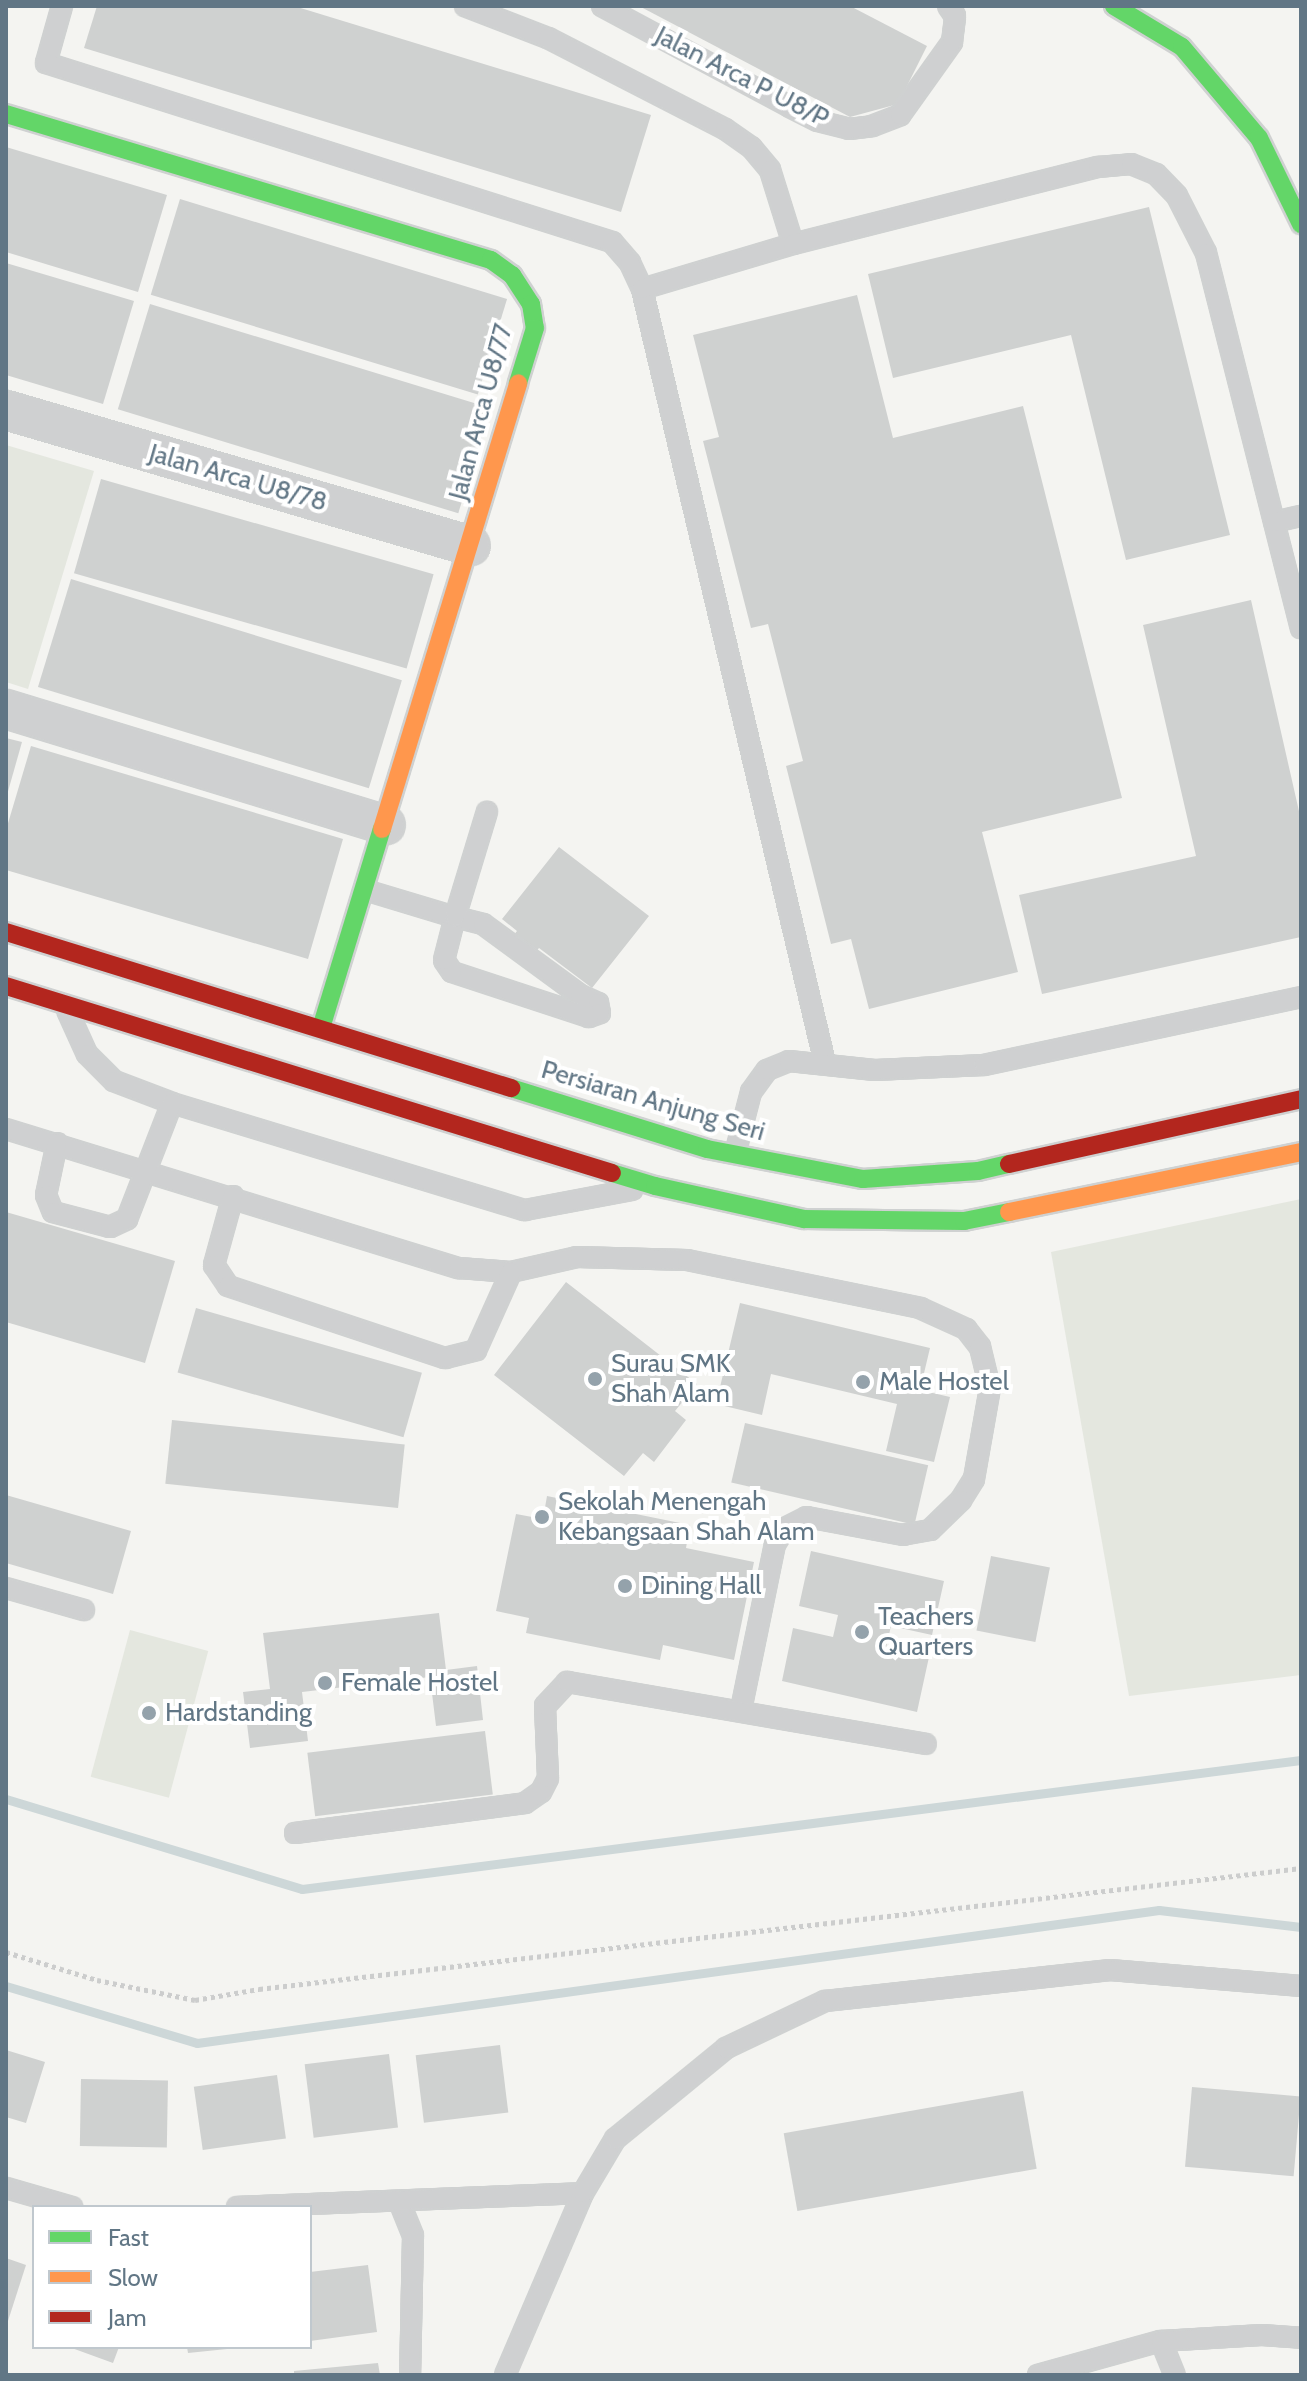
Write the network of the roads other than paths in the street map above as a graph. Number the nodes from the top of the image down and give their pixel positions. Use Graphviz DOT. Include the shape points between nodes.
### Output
graph roads {
  1 [pos="62,6"];
  2 [pos="465,6"];
  3 [pos="602,6"];
  4 [pos="948,6"];
  5 [pos="1114,6"];
  6 [pos="6,114"];
  7 [pos="1301,224"];
  8 [pos="793,244"];
  9 [pos="642,289"];
  10 [pos="6,410"];
  11 [pos="1301,516"];
  12 [pos="1274,522"];
  13 [pos="470,546"];
  14 [pos="1296,588"];
  15 [pos="1301,628"];
  16 [pos="6,709"];
  17 [pos="487,812"];
  18 [pos="386,825"];
  19 [pos="365,890"];
  20 [pos="455,917"];
  21 [pos="6,932"];
  22 [pos="6,986"];
  23 [pos="1301,997"];
  24 [pos="63,1003"];
  25 [pos="321,1028"];
  26 [pos="825,1063"];
  27 [pos="1301,1099"];
  28 [pos="172,1103"];
  29 [pos="6,1129"];
  30 [pos="57,1143"];
  31 [pos="1301,1152"];
  32 [pos="735,1154"];
  33 [pos="147,1172"];
  34 [pos="655,1186"];
  35 [pos="233,1196"];
  36 [pos="511,1272"];
  37 [pos="6,1588"];
  38 [pos="84,1610"];
  39 [pos="741,1709"];
  40 [pos="926,1744"];
  41 [pos="295,1833"];
  42 [pos="1301,1986"];
  43 [pos="6,2188"];
  44 [pos="583,2193"];
  45 [pos="399,2201"];
  46 [pos="65,2205"];
  47 [pos="291,2205"];
  48 [pos="1301,2338"];
  49 [pos="1161,2341"];
  50 [pos="410,2375"];
  51 [pos="505,2375"];
  52 [pos="1038,2375"];
  53 [pos="1175,2375"];
  1 -- 9 [label="lane" via="46,63 612,242"];
  2 -- 8 [label="lane" via="548,38 751,147 770,170"];
  3 -- 4 [label="lane, Jalan Arca P U8/P" via="818,121 849,129 900,115 952,42 955,16"];
  5 -- 7 [label="street" via="1182,47 1259,138"];
  6 -- 13 [label="street, Jalan Arca U8/77" via="491,260 512,275 531,304 535,328"];
  8 -- 9 [label="lane"];
  8 -- 12 [label="lane" via="1098,167 1131,164 1156,174 1177,196 1206,253"];
  9 -- 26 [label="lane"];
  10 -- 13 [label="street, Jalan Arca U8/78"];
  11 -- 12 [label="lane"];
  12 -- 14 [label="lane"];
  13 -- 18 [label="street, Jalan Arca U8/77"];
  14 -- 15 [label="lane"];
  16 -- 18 [label="street"];
  17 -- 20 [label="lane"];
  18 -- 19 [label="street, Jalan Arca U8/77"];
  19 -- 20 [label="lane"];
  19 -- 25 [label="street, Jalan Arca U8/77"];
  20 -- 20 [label="lane" via="483,924 598,1003 600,1013 589,1017 452,972 444,960"];
  21 -- 25 [label="street, Persiaran Anjung Seri"];
  22 -- 24 [label="street"];
  23 -- 26 [label="lane" via="984,1065 875,1070"];
  24 -- 28 [label="lane" via="87,1054 114,1081"];
  24 -- 34 [label="street"];
  25 -- 32 [label="street, Persiaran Anjung Seri"];
  26 -- 32 [label="lane" via="789,1061 767,1070 751,1092"];
  27 -- 32 [label="street, Persiaran Anjung Seri" via="978,1171 863,1179"];
  28 -- 33 [label="lane"];
  28 -- 34 [label="lane" via="525,1210"];
  29 -- 30 [label="lane"];
  30 -- 33 [label="lane"];
  30 -- 33 [label="lane" via="46,1195 53,1212 110,1227 127,1219"];
  31 -- 34 [label="street" via="964,1221 804,1219"];
  33 -- 35 [label="lane"];
  35 -- 36 [label="lane" via="459,1268"];
  35 -- 36 [label="lane" via="214,1265 228,1286 445,1358 476,1350"];
  36 -- 39 [label="lane" via="577,1257 687,1260 920,1308 966,1329 980,1347 990,1388 974,1479 961,1500 930,1530 903,1535 807,1517 785,1528 775,1544"];
  37 -- 38 [label="lane"];
  39 -- 40 [label="lane"];
  39 -- 41 [label="lane" via="567,1682 545,1706 548,1778 541,1792 525,1803"];
  42 -- 44 [label="lane" via="1110,1970 825,2001 726,2048 615,2139"];
  43 -- 46 [label="lane"];
  44 -- 45 [label="lane"];
  44 -- 51 [label="lane"];
  45 -- 47 [label="lane"];
  45 -- 50 [label="lane" via="413,2236"];
  48 -- 49 [label="lane"];
  49 -- 52 [label="lane"];
  49 -- 53 [label="lane"];
}
